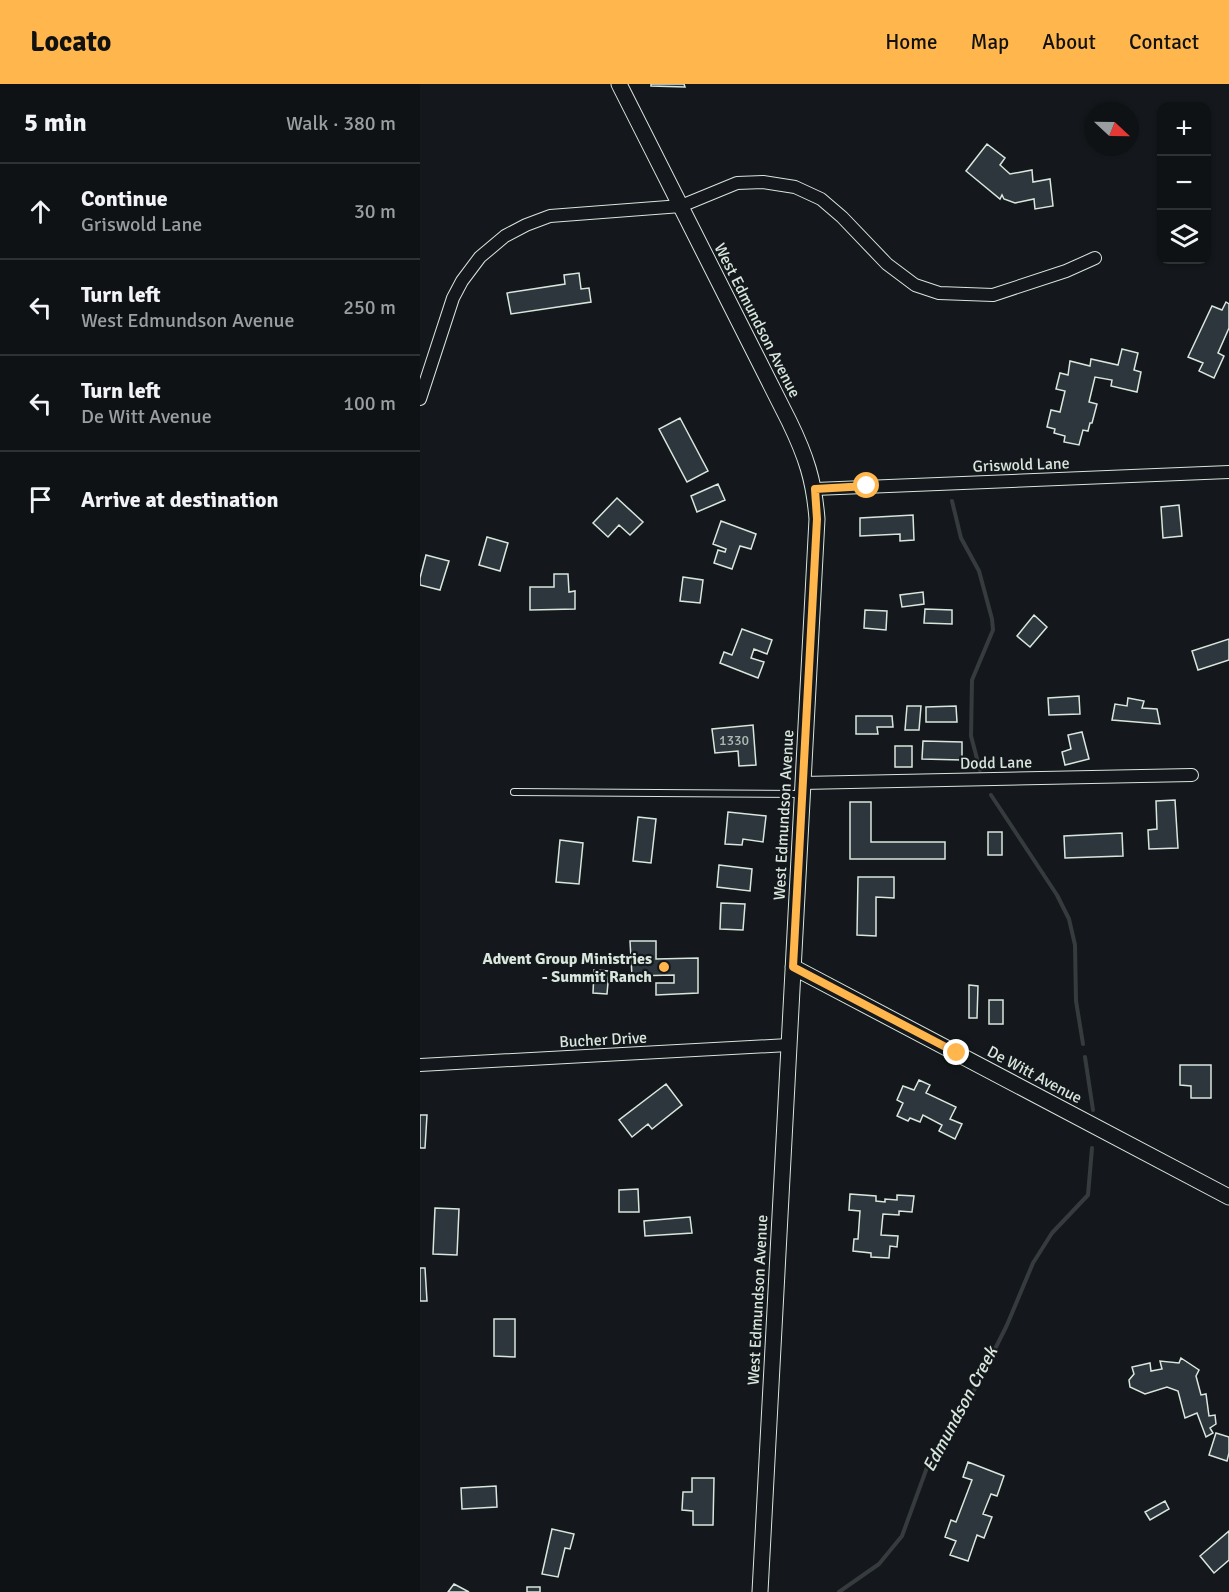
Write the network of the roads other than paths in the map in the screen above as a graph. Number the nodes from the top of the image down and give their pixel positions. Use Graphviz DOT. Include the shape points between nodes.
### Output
graph roads {
  1 [pos="619,84"];
  2 [pos="681,206"];
  3 [pos="1095,258"];
  4 [pos="420,399"];
  5 [pos="1229,472"];
  6 [pos="815,489"];
  7 [pos="1192,775"];
  8 [pos="802,788"];
  9 [pos="514,792"];
  10 [pos="793,967"];
  11 [pos="788,1046"];
  12 [pos="420,1065"];
  13 [pos="1229,1197"];
  14 [pos="760,1592"];
  1 -- 2 [label="street, West Edmundson Avenue"];
  2 -- 3 [label="street" via="737,183 795,187 821,199 887,264 915,285 939,293 993,295"];
  2 -- 4 [label="street" via="550,216 506,236 480,257 453,298"];
  2 -- 6 [label="street, West Edmundson Avenue" via="797,437"];
  5 -- 6 [label="street, Griswold Lane"];
  6 -- 8 [label="street, West Edmundson Avenue" via="817,519"];
  7 -- 8 [label="street, Dodd Lane"];
  8 -- 9 [label="lane" via="754,792"];
  8 -- 10 [label="street, West Edmundson Avenue"];
  10 -- 11 [label="street, West Edmundson Avenue"];
  10 -- 13 [label="street, De Witt Avenue"];
  11 -- 12 [label="street, Bucher Drive"];
  11 -- 14 [label="street, West Edmundson Avenue"];
}
